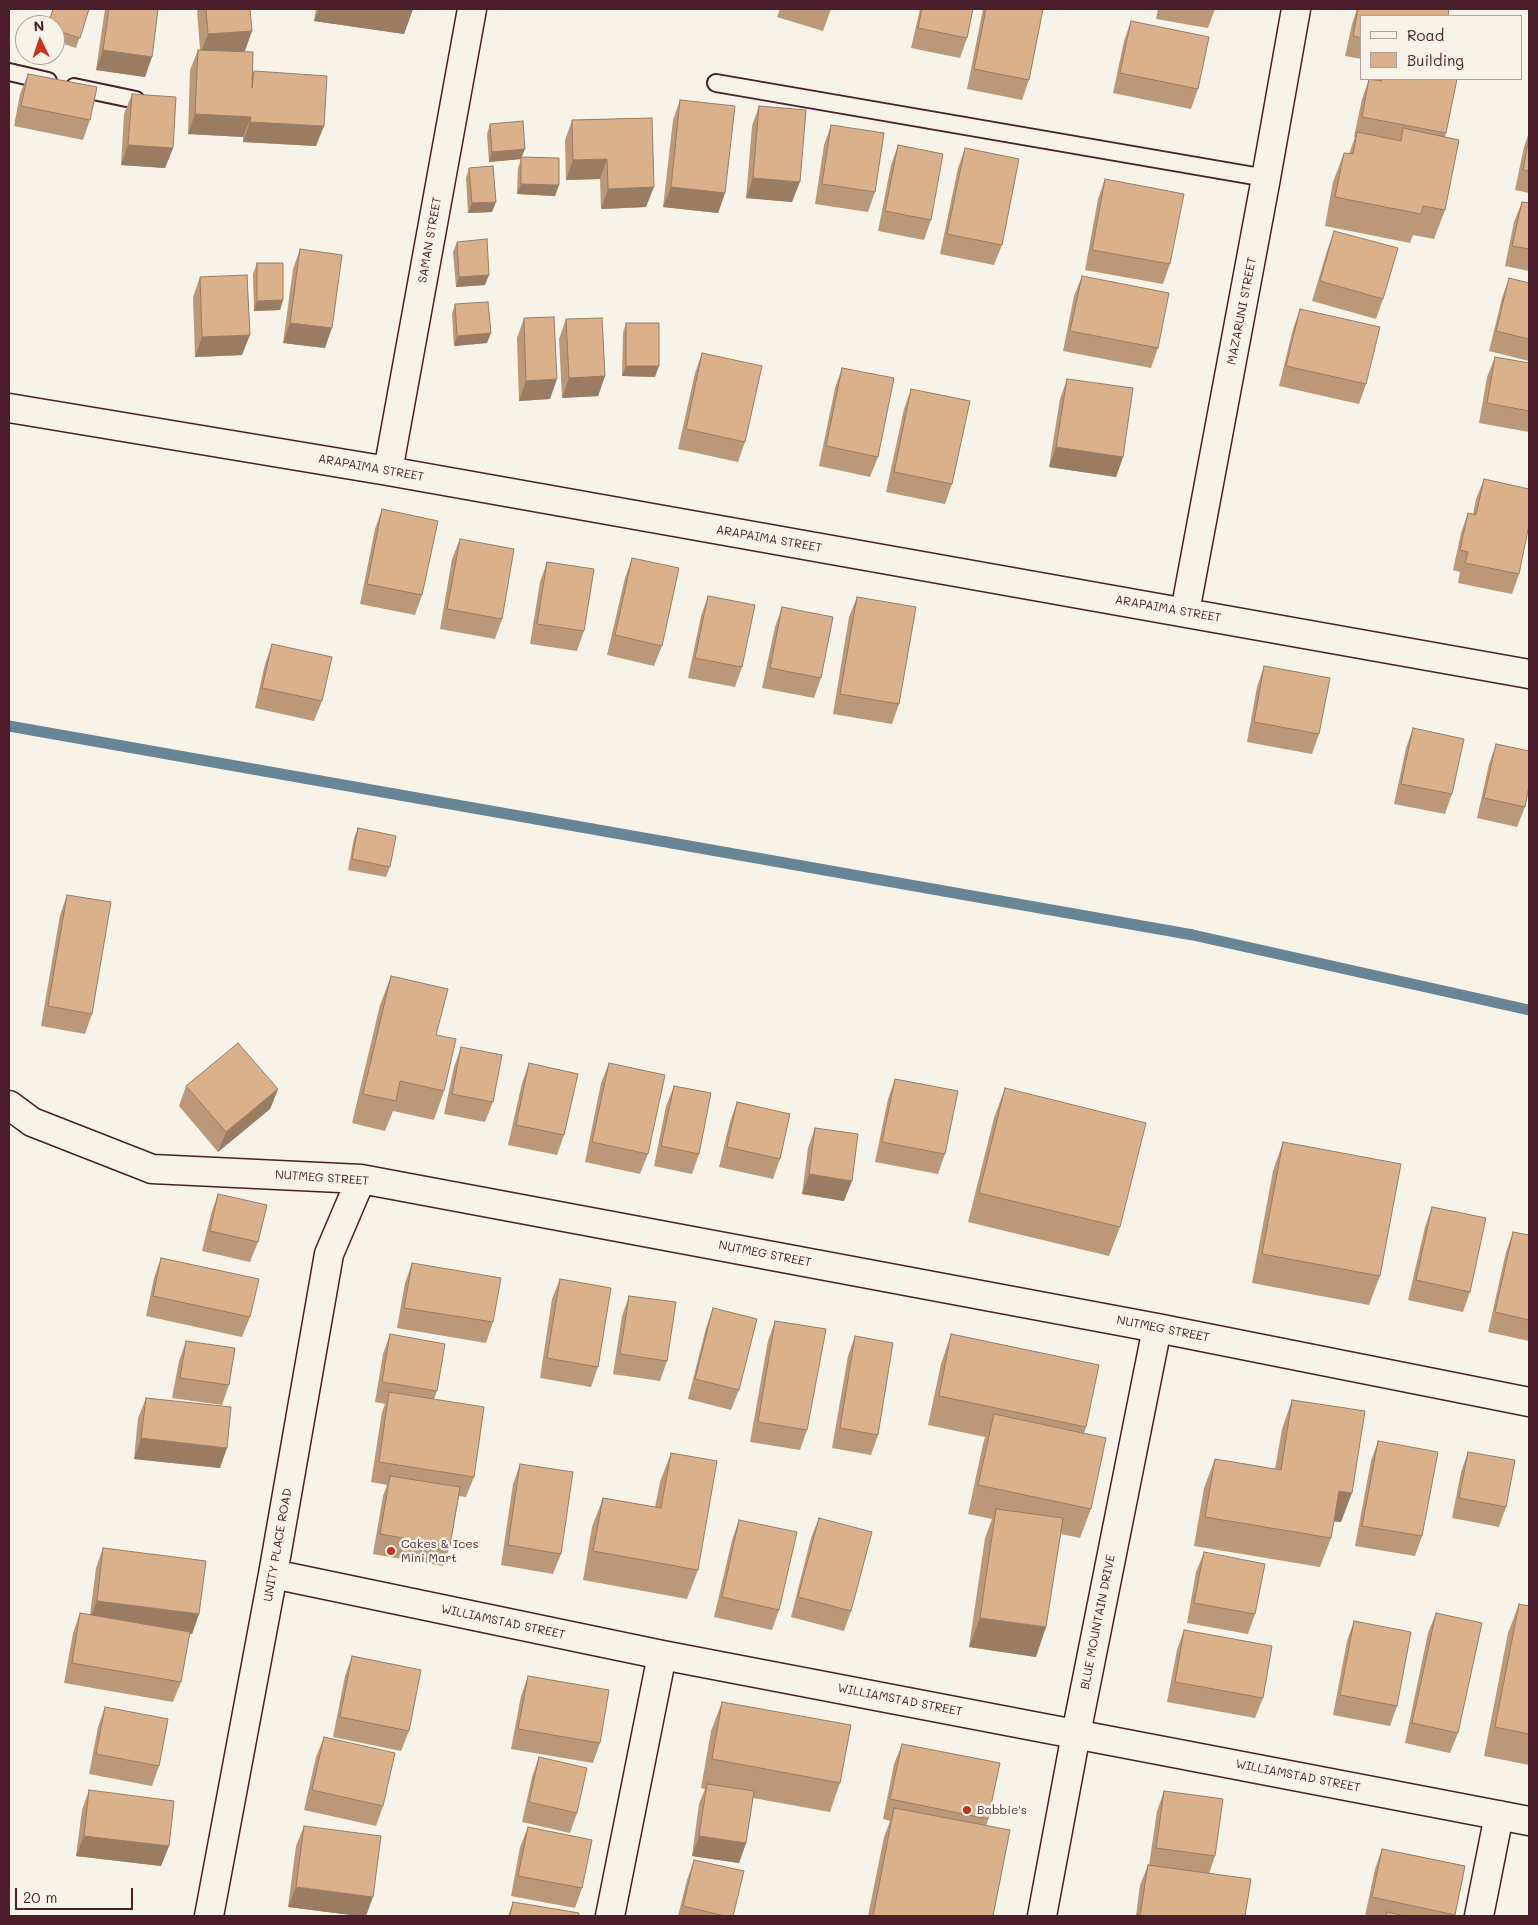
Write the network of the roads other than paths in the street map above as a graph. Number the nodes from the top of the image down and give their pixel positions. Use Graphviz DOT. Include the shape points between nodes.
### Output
graph roads {
  1 [pos="472,9"];
  2 [pos="1296,9"];
  3 [pos="9,72"];
  4 [pos="716,83"];
  5 [pos="136,100"];
  6 [pos="1266,178"];
  7 [pos="9,408"];
  8 [pos="388,471"];
  9 [pos="1184,612"];
  10 [pos="1529,674"];
  11 [pos="9,1105"];
  12 [pos="361,1179"];
  13 [pos="1157,1328"];
  14 [pos="1529,1402"];
  15 [pos="273,1574"];
  16 [pos="662,1655"];
  17 [pos="1076,1734"];
  18 [pos="1499,1815"];
  19 [pos="1529,1821"];
  20 [pos="209,1916"];
  21 [pos="610,1916"];
  22 [pos="1042,1916"];
  23 [pos="1479,1916"];
  1 -- 8 [label="street, SAMAN STREET"];
  2 -- 6 [label="street, MAZARUNI STREET"];
  3 -- 5 [label="lane"];
  4 -- 6 [label="lane"];
  6 -- 9 [label="street, MAZARUNI STREET"];
  7 -- 8 [label="street, ARAPAIMA STREET"];
  8 -- 9 [label="street, ARAPAIMA STREET"];
  9 -- 10 [label="street, ARAPAIMA STREET"];
  11 -- 12 [label="street, NUTMEG STREET" via="32,1122 152,1169"];
  12 -- 13 [label="street, NUTMEG STREET"];
  12 -- 15 [label="street, UNITY PLACE ROAD" via="329,1254"];
  13 -- 14 [label="street, NUTMEG STREET"];
  13 -- 17 [label="street, BLUE MOUNTAIN DRIVE"];
  15 -- 16 [label="street, WILLIAMSTAD STREET"];
  15 -- 20 [label="street, UNITY PLACE ROAD"];
  16 -- 17 [label="street, WILLIAMSTAD STREET"];
  16 -- 21 [label="street"];
  17 -- 18 [label="street, WILLIAMSTAD STREET"];
  17 -- 22 [label="street, BLUE MOUNTAIN DRIVE"];
  18 -- 19 [label="street, WILLIAMSTAD STREET"];
  18 -- 23 [label="street"];
}
